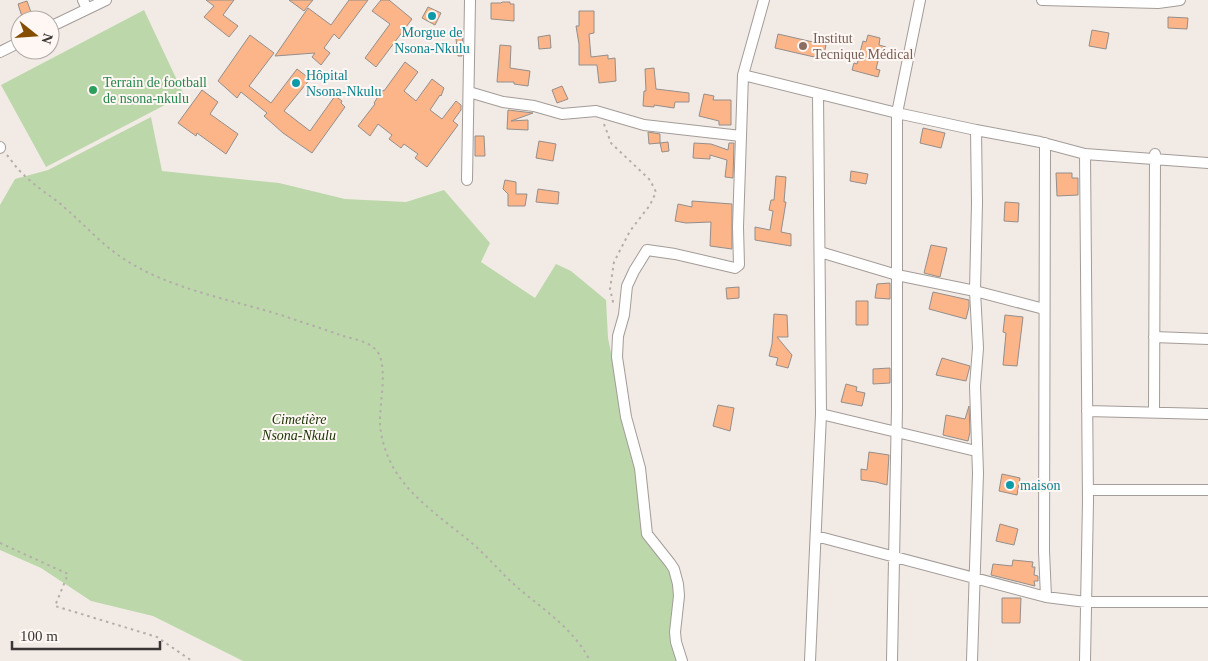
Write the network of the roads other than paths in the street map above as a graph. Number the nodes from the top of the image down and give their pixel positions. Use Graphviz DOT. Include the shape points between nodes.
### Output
graph roads {
  1 [pos="106,0"];
  2 [pos="470,0"];
  3 [pos="764,0"];
  4 [pos="920,0"];
  5 [pos="1042,0"];
  6 [pos="1180,0"];
  7 [pos="85,5"];
  8 [pos="60,21"];
  9 [pos="743,75"];
  10 [pos="469,92"];
  11 [pos="818,94"];
  12 [pos="897,113"];
  13 [pos="976,130"];
  14 [pos="741,136"];
  15 [pos="1045,144"];
  16 [pos="1085,154"];
  17 [pos="1155,156"];
  18 [pos="1208,162"];
  19 [pos="467,180"];
  20 [pos="820,252"];
  21 [pos="897,275"];
  22 [pos="975,291"];
  23 [pos="1044,309"];
  24 [pos="1154,337"];
  25 [pos="1208,340"];
  26 [pos="1087,411"];
  27 [pos="1154,412"];
  28 [pos="821,414"];
  29 [pos="1208,414"];
  30 [pos="896,432"];
  31 [pos="976,451"];
  32 [pos="1088,490"];
  33 [pos="1208,490"];
  34 [pos="816,536"];
  35 [pos="893,557"];
  36 [pos="973,578"];
  37 [pos="1046,597"];
  38 [pos="1086,602"];
  39 [pos="1208,602"];
  40 [pos="682,661"];
  41 [pos="810,661"];
  42 [pos="892,661"];
  43 [pos="972,661"];
  44 [pos="1086,661"];
  1 -- 7 [label="street"];
  2 -- 10 [label="street"];
  3 -- 9 [label="street"];
  4 -- 12 [label="street"];
  5 -- 6 [label="street" via="1150,3"];
  7 -- 8 [label="street"];
  9 -- 11 [label="street"];
  9 -- 14 [label="street"];
  10 -- 14 [label="street" via="562,114 596,111 644,125"];
  10 -- 19 [label="street"];
  11 -- 12 [label="street"];
  11 -- 20 [label="street"];
  12 -- 13 [label="street"];
  12 -- 21 [label="street"];
  13 -- 15 [label="street"];
  13 -- 22 [label="street"];
  14 -- 40 [label="street" via="739,265 735,268 647,250 628,286 618,336 617,357 626,417 640,468 647,534 670,563 678,584 675,632"];
  15 -- 16 [label="street"];
  15 -- 23 [label="street"];
  16 -- 17 [label="street"];
  16 -- 26 [label="street"];
  17 -- 18 [label="street"];
  17 -- 24 [label="street"];
  20 -- 21 [label="street"];
  20 -- 28 [label="street"];
  21 -- 22 [label="street"];
  21 -- 30 [label="street"];
  22 -- 23 [label="street"];
  22 -- 31 [label="street" via="978,339"];
  23 -- 37 [label="street"];
  24 -- 25 [label="street"];
  24 -- 27 [label="street"];
  26 -- 27 [label="street"];
  26 -- 32 [label="street"];
  27 -- 29 [label="street"];
  28 -- 30 [label="street"];
  28 -- 34 [label="street"];
  30 -- 31 [label="street"];
  30 -- 35 [label="street"];
  31 -- 36 [label="street" via="978,473"];
  32 -- 33 [label="street"];
  32 -- 38 [label="street"];
  34 -- 35 [label="street"];
  34 -- 41 [label="street"];
  35 -- 36 [label="street"];
  35 -- 42 [label="street"];
  36 -- 37 [label="street"];
  36 -- 43 [label="street"];
  37 -- 38 [label="street"];
  38 -- 39 [label="street"];
  38 -- 44 [label="street"];
}
